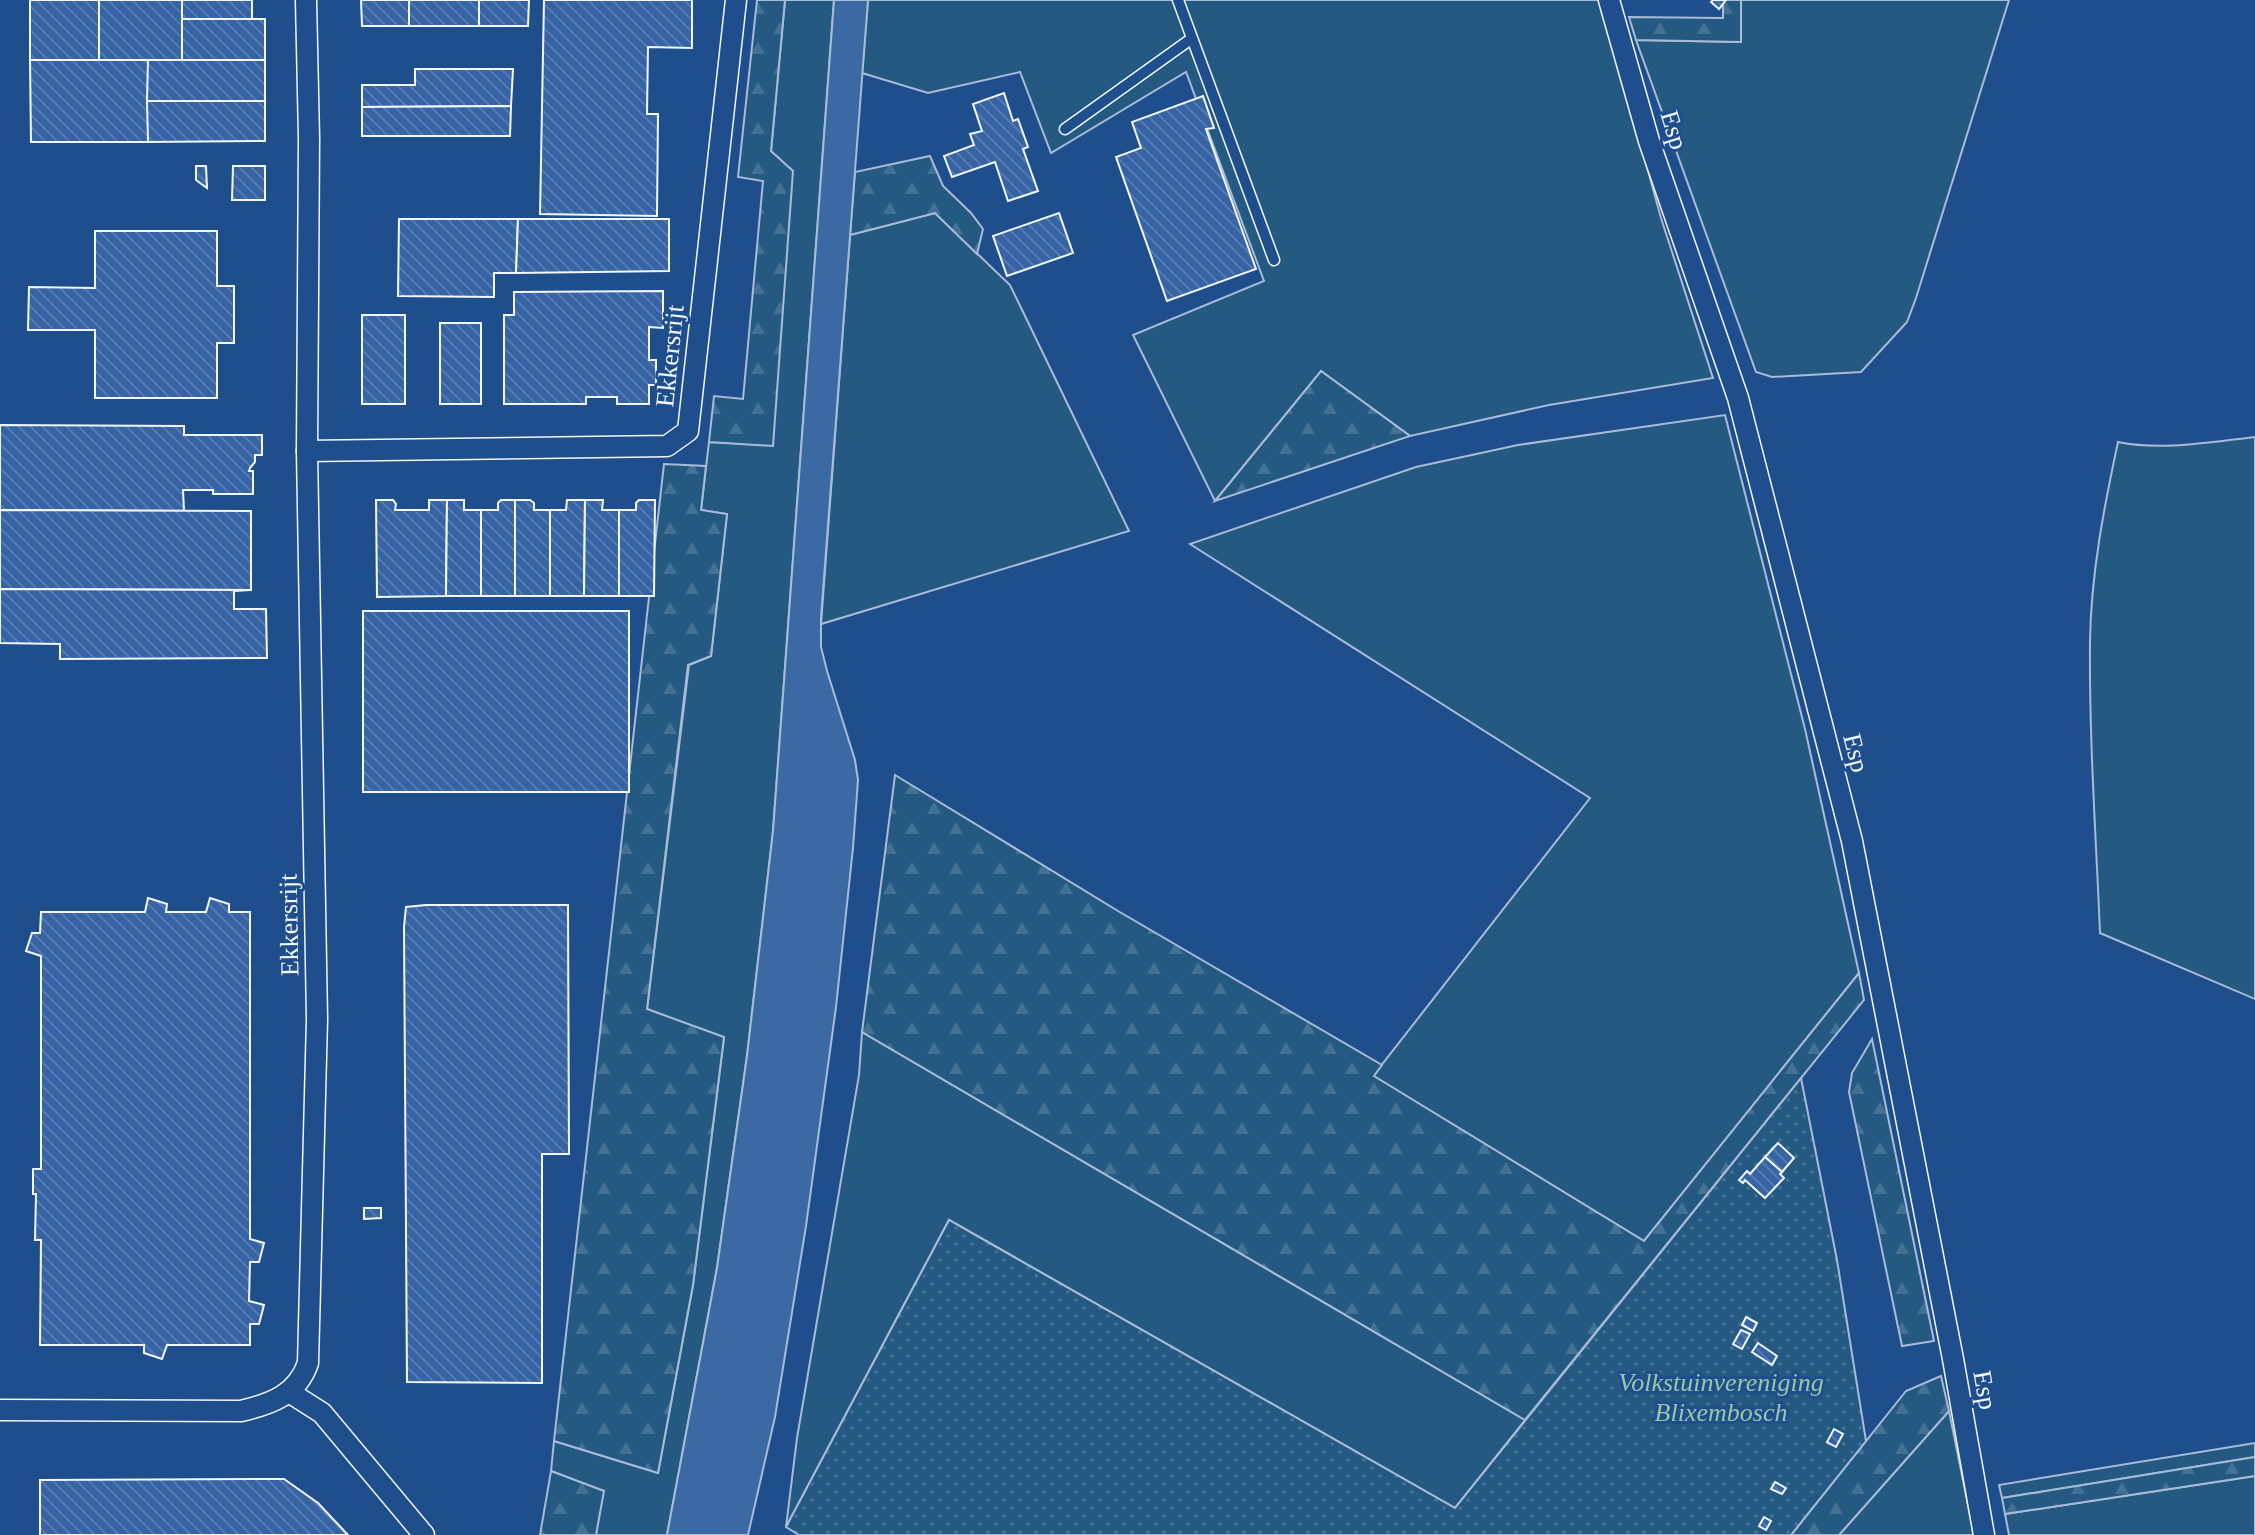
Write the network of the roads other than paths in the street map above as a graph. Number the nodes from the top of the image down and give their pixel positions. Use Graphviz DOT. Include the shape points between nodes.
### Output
graph roads {
  1 [pos="306,0"];
  2 [pos="736,0"];
  3 [pos="1178,0"];
  4 [pos="1609,0"];
  5 [pos="1191,39"];
  6 [pos="1065,129"];
  7 [pos="1274,260"];
  8 [pos="307,451"];
  9 [pos="289,1392"];
  10 [pos="0,1410"];
  11 [pos="424,1535"];
  12 [pos="1984,1535"];
  1 -- 8 [label="street, Ekkersrijt"];
  2 -- 8 [label="street, Ekkersrijt" via="688,431 667,446"];
  3 -- 5 [label="lane"];
  4 -- 12 [label="street, Esp" via="1649,141 1738,398 1852,841"];
  5 -- 6 [label="lane"];
  5 -- 7 [label="lane"];
  8 -- 9 [label="street, Ekkersrijt" via="317,1019 308,1363"];
  9 -- 10 [label="street" via="268,1405 241,1411"];
  9 -- 11 [label="street" via="322,1413"];
}
